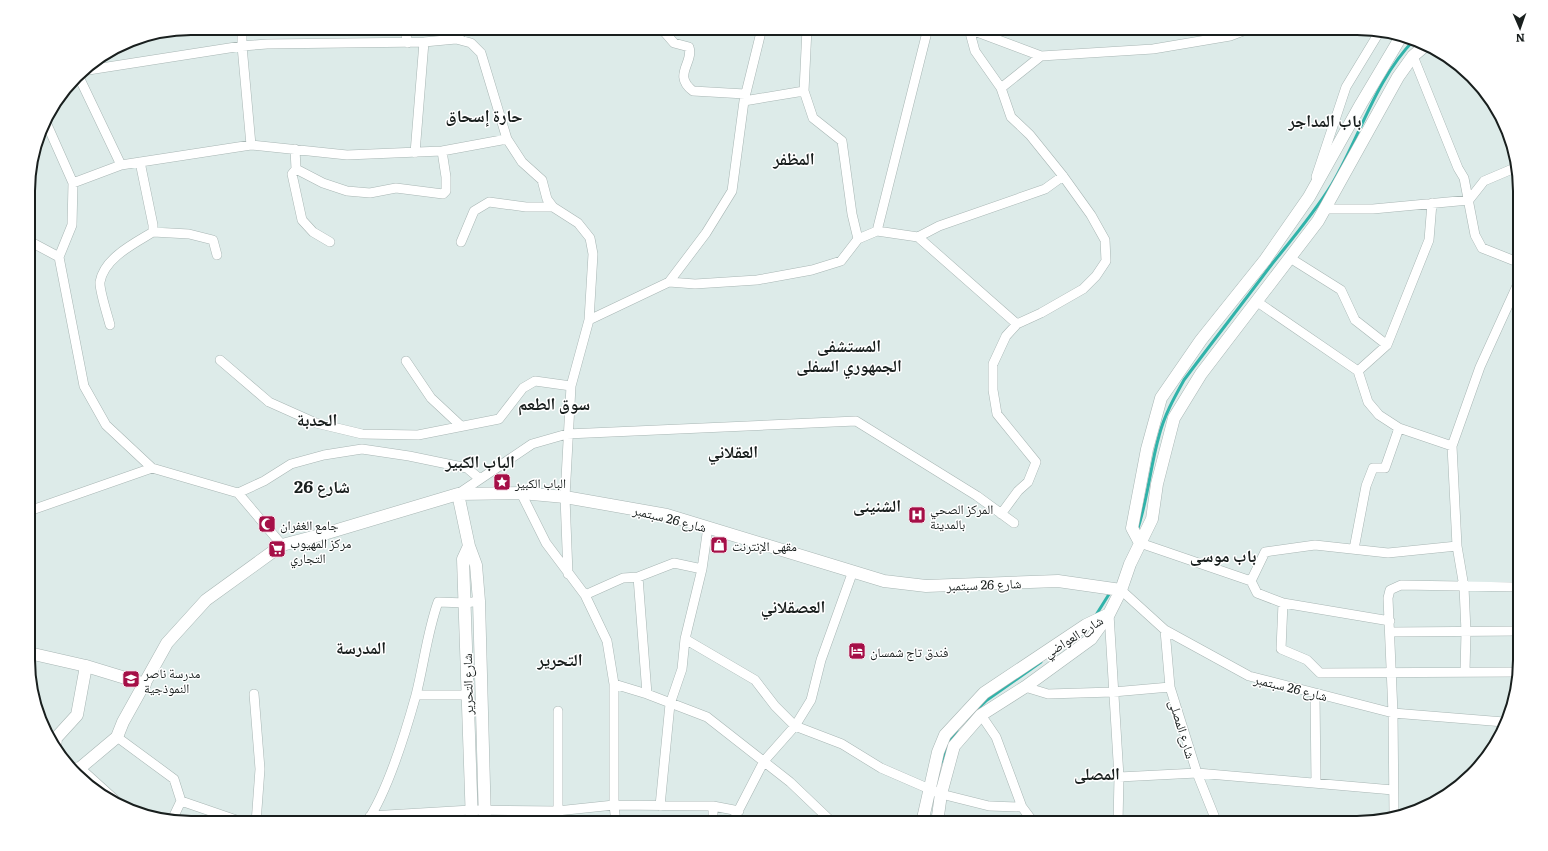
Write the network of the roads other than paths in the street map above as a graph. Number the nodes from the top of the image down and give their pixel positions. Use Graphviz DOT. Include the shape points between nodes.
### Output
graph roads {
  1 [pos="242,35"];
  2 [pos="406,35"];
  3 [pos="459,35"];
  4 [pos="667,35"];
  5 [pos="760,35"];
  6 [pos="807,35"];
  7 [pos="926,35"];
  8 [pos="971,35"];
  9 [pos="987,35"];
  10 [pos="1217,35"];
  11 [pos="1377,36"];
  12 [pos="456,39"];
  13 [pos="1400,41"];
  14 [pos="408,42"];
  15 [pos="424,42"];
  16 [pos="242,46"];
  17 [pos="1421,49"];
  18 [pos="1041,56"];
  19 [pos="1413,56"];
  20 [pos="93,69"];
  21 [pos="81,81"];
  22 [pos="1001,88"];
  23 [pos="804,91"];
  24 [pos="744,98"];
  25 [pos="48,128"];
  26 [pos="507,139"];
  27 [pos="252,145"];
  28 [pos="295,149"];
  29 [pos="442,151"];
  30 [pos="415,153"];
  31 [pos="140,162"];
  32 [pos="121,165"];
  33 [pos="296,169"];
  34 [pos="1512,169"];
  35 [pos="1063,176"];
  36 [pos="73,183"];
  37 [pos="1309,196"];
  38 [pos="1469,200"];
  39 [pos="1432,203"];
  40 [pos="553,207"];
  41 [pos="1325,209"];
  42 [pos="877,231"];
  43 [pos="153,232"];
  44 [pos="918,237"];
  45 [pos="858,239"];
  46 [pos="330,242"];
  47 [pos="461,242"];
  48 [pos="35,244"];
  49 [pos="217,255"];
  50 [pos="59,257"];
  51 [pos="1290,258"];
  52 [pos="1513,260"];
  53 [pos="669,282"];
  54 [pos="1513,294"];
  55 [pos="1256,301"];
  56 [pos="590,320"];
  57 [pos="1017,324"];
  58 [pos="110,325"];
  59 [pos="1387,345"];
  60 [pos="220,360"];
  61 [pos="406,361"];
  62 [pos="1358,371"];
  63 [pos="571,386"];
  64 [pos="461,426"];
  65 [pos="1399,428"];
  66 [pos="567,434"];
  67 [pos="1452,446"];
  68 [pos="152,468"];
  69 [pos="480,479"];
  70 [pos="238,493"];
  71 [pos="521,493"];
  72 [pos="458,494"];
  73 [pos="565,497"];
  74 [pos="35,509"];
  75 [pos="1001,514"];
  76 [pos="1014,523"];
  77 [pos="708,527"];
  78 [pos="1140,543"];
  79 [pos="282,545"];
  80 [pos="469,546"];
  81 [pos="1458,546"];
  82 [pos="1354,549"];
  83 [pos="702,569"];
  84 [pos="853,571"];
  85 [pos="568,574"];
  86 [pos="638,577"];
  87 [pos="1251,581"];
  88 [pos="1464,588"];
  89 [pos="1513,588"];
  90 [pos="1121,590"];
  91 [pos="585,595"];
  92 [pos="480,601"];
  93 [pos="466,603"];
  94 [pos="1282,603"];
  95 [pos="1108,614"];
  96 [pos="1390,621"];
  97 [pos="1165,630"];
  98 [pos="1513,631"];
  99 [pos="1391,632"];
  100 [pos="1466,632"];
  101 [pos="685,639"];
  102 [pos="35,654"];
  103 [pos="86,666"];
  104 [pos="1466,671"];
  105 [pos="1391,672"];
  106 [pos="1513,672"];
  107 [pos="145,684"];
  108 [pos="614,684"];
  109 [pos="1025,687"];
  110 [pos="1170,687"];
  111 [pos="1113,692"];
  112 [pos="1315,693"];
  113 [pos="254,694"];
  114 [pos="647,694"];
  115 [pos="416,695"];
  116 [pos="467,695"];
  117 [pos="670,704"];
  118 [pos="558,711"];
  119 [pos="1394,713"];
  120 [pos="981,715"];
  121 [pos="1500,722"];
  122 [pos="795,726"];
  123 [pos="117,737"];
  124 [pos="56,738"];
  125 [pos="764,761"];
  126 [pos="79,768"];
  127 [pos="1197,773"];
  128 [pos="1119,777"];
  129 [pos="1316,783"];
  130 [pos="929,788"];
  131 [pos="1393,790"];
  132 [pos="942,794"];
  133 [pos="181,801"];
  134 [pos="614,805"];
  135 [pos="660,806"];
  136 [pos="713,806"];
  137 [pos="1022,807"];
  138 [pos="471,810"];
  139 [pos="485,810"];
  140 [pos="557,811"];
  141 [pos="738,811"];
  142 [pos="1397,811"];
  143 [pos="174,815"];
  144 [pos="225,816"];
  145 [pos="257,816"];
  146 [pos="369,816"];
  147 [pos="402,816"];
  148 [pos="471,816"];
  149 [pos="485,816"];
  150 [pos="557,816"];
  151 [pos="615,816"];
  152 [pos="713,816"];
  153 [pos="736,816"];
  154 [pos="826,816"];
  155 [pos="923,816"];
  156 [pos="938,816"];
  157 [pos="1029,816"];
  158 [pos="1118,816"];
  159 [pos="1214,816"];
  1 -- 16 [label="street"];
  2 -- 14 [label="street"];
  3 -- 12 [label="street"];
  4 -- 24 [label="street" via="674,43 689,47 683,73 687,87 693,91"];
  5 -- 24 [label="street"];
  6 -- 23 [label="street"];
  7 -- 42 [label="street"];
  8 -- 22 [label="street" via="975,51"];
  9 -- 18 [label="street"];
  10 -- 18 [label="street" via="1153,49"];
  11 -- 37 [label="street" via="1346,87"];
  12 -- 15 [label="street"];
  12 -- 26 [label="street" via="471,43 482,53"];
  13 -- 37 [label="main road"];
  14 -- 15 [label="street"];
  14 -- 16 [label="street"];
  15 -- 30 [label="street"];
  16 -- 20 [label="street"];
  16 -- 27 [label="street"];
  17 -- 19 [label="main road"];
  18 -- 22 [label="street"];
  19 -- 38 [label="street" via="1464,178"];
  19 -- 41 [label="main road" via="1398,77"];
  21 -- 32 [label="street"];
  22 -- 35 [label="street" via="1011,117"];
  23 -- 24 [label="street"];
  23 -- 45 [label="street" via="813,118 842,141"];
  24 -- 53 [label="street" via="732,191 706,234"];
  25 -- 36 [label="street"];
  26 -- 29 [label="street"];
  26 -- 40 [label="street" via="522,162 542,180 547,199"];
  27 -- 28 [label="street"];
  27 -- 31 [label="street"];
  28 -- 30 [label="street" via="347,155"];
  28 -- 33 [label="street"];
  29 -- 30 [label="street"];
  29 -- 33 [label="street" via="446,177 446,191 443,194 396,188 370,193 347,190 323,183"];
  31 -- 32 [label="street"];
  31 -- 43 [label="street"];
  32 -- 36 [label="street"];
  33 -- 46 [label="street" via="292,174 302,220 313,232"];
  34 -- 38 [label="street" via="1484,181"];
  35 -- 44 [label="street" via="1045,189 939,226"];
  35 -- 57 [label="street" via="1091,215 1105,240 1106,261 1083,289"];
  36 -- 50 [label="street" via="72,224"];
  37 -- 41 [label="main road"];
  37 -- 78 [label="main road" via="1265,260 1201,340 1161,398 1147,449 1132,528"];
  38 -- 39 [label="street"];
  38 -- 52 [label="street" via="1475,235 1482,248"];
  39 -- 41 [label="street" via="1373,209"];
  39 -- 59 [label="street" via="1429,240"];
  40 -- 47 [label="street" via="526,207 489,202 474,211"];
  40 -- 56 [label="street" via="578,223 590,238 593,254"];
  41 -- 51 [label="main road"];
  42 -- 44 [label="street"];
  42 -- 45 [label="street"];
  43 -- 49 [label="street" via="189,234 213,240"];
  43 -- 58 [label="street" via="119,252 104,273 100,283"];
  44 -- 57 [label="street"];
  45 -- 53 [label="street" via="841,261 812,270 757,280 696,284"];
  48 -- 50 [label="street"];
  50 -- 68 [label="street" via="84,386 106,425"];
  51 -- 55 [label="main road"];
  51 -- 59 [label="street" via="1341,290 1355,320"];
  53 -- 56 [label="street"];
  54 -- 67 [label="street" via="1480,367"];
  55 -- 62 [label="street"];
  55 -- 78 [label="main road" via="1200,374 1174,418 1157,484 1152,518"];
  56 -- 63 [label="street"];
  57 -- 75 [label="street" via="1006,336 993,364 993,390 997,414 1036,462 1028,482"];
  59 -- 62 [label="street"];
  60 -- 64 [label="street" via="269,402 316,423 362,434 418,435"];
  61 -- 64 [label="street" via="431,398"];
  62 -- 65 [label="street" via="1368,402 1379,415"];
  63 -- 64 [label="street" via="534,381 523,388 499,419"];
  63 -- 66 [label="street"];
  65 -- 67 [label="street"];
  65 -- 82 [label="street" via="1385,468 1373,468 1366,486"];
  66 -- 69 [label="street" via="532,444"];
  66 -- 73 [label="street"];
  66 -- 75 [label="street" via="856,421 977,496"];
  67 -- 81 [label="street"];
  68 -- 70 [label="street"];
  68 -- 74 [label="street"];
  69 -- 70 [label="street" via="466,468 362,449 291,464"];
  69 -- 72 [label="street"];
  70 -- 79 [label="street"];
  71 -- 72 [label="main road, شارع 26 سبتمبر"];
  71 -- 73 [label="main road, شارع 26 سبتمبر"];
  71 -- 85 [label="street" via="546,543"];
  72 -- 79 [label="main road, شارع 26 سبتمبر"];
  72 -- 80 [label="main road, شارع التحرير"];
  73 -- 77 [label="main road, شارع 26 سبتمبر" via="667,515"];
  73 -- 85 [label="street"];
  75 -- 76 [label="street"];
  77 -- 83 [label="street"];
  77 -- 84 [label="main road, شارع 26 سبتمبر"];
  78 -- 87 [label="street"];
  78 -- 90 [label="main road"];
  79 -- 107 [label="main road, شارع 26 سبتمبر" via="206,600 167,643"];
  80 -- 92 [label="main road, شارع التحرير" via="476,565"];
  80 -- 93 [label="main road, شارع التحرير" via="463,559"];
  81 -- 82 [label="street" via="1388,553"];
  81 -- 88 [label="street"];
  82 -- 87 [label="street" via="1315,545 1265,552"];
  83 -- 86 [label="street" via="674,563"];
  83 -- 101 [label="street"];
  84 -- 90 [label="main road, شارع 26 سبتمبر" via="884,581 926,586 1058,581"];
  84 -- 122 [label="street" via="821,660 811,700"];
  85 -- 91 [label="street"];
  86 -- 91 [label="street" via="623,578"];
  86 -- 114 [label="street"];
  87 -- 94 [label="street" via="1257,593"];
  88 -- 89 [label="street"];
  88 -- 96 [label="street" via="1401,585 1390,590"];
  88 -- 100 [label="street"];
  90 -- 95 [label="main road"];
  90 -- 97 [label="street, شارع 26 سبتمبر"];
  91 -- 108 [label="street" via="607,641"];
  92 -- 93 [label="street"];
  92 -- 139 [label="main road, شارع التحرير"];
  93 -- 115 [label="street" via="438,602"];
  93 -- 116 [label="main road, شارع التحرير"];
  94 -- 96 [label="street"];
  94 -- 105 [label="street" via="1281,649 1307,660 1320,674"];
  95 -- 109 [label="main road, شارع العواضي" via="1091,639"];
  95 -- 111 [label="street"];
  95 -- 130 [label="main road, شارع العواضي" via="1086,624 984,693 945,735"];
  96 -- 99 [label="street"];
  97 -- 110 [label="street, شارع المصلى"];
  97 -- 112 [label="street, شارع 26 سبتمبر" via="1248,676"];
  98 -- 100 [label="street"];
  99 -- 100 [label="street"];
  99 -- 105 [label="street"];
  100 -- 104 [label="street"];
  101 -- 117 [label="street" via="682,670"];
  101 -- 122 [label="street" via="755,680"];
  102 -- 103 [label="main road"];
  103 -- 107 [label="main road"];
  103 -- 124 [label="main road" via="77,715"];
  104 -- 105 [label="street"];
  104 -- 106 [label="street"];
  105 -- 119 [label="street"];
  107 -- 123 [label="main road, شارع 26 سبتمبر"];
  108 -- 114 [label="street"];
  108 -- 134 [label="street"];
  109 -- 111 [label="street" via="1048,694"];
  109 -- 120 [label="main road, شارع العواضي"];
  110 -- 111 [label="street"];
  110 -- 127 [label="street, شارع المصلى"];
  111 -- 128 [label="street"];
  112 -- 119 [label="street, شارع 26 سبتمبر"];
  112 -- 129 [label="street"];
  113 -- 145 [label="street" via="260,769"];
  114 -- 117 [label="street"];
  115 -- 116 [label="street"];
  115 -- 146 [label="street" via="392,767"];
  116 -- 138 [label="main road, شارع التحرير"];
  117 -- 125 [label="street" via="707,717"];
  117 -- 135 [label="street"];
  118 -- 140 [label="street"];
  119 -- 121 [label="street, شارع 26 سبتمبر"];
  119 -- 131 [label="street"];
  120 -- 132 [label="main road, شارع العواضي" via="954,746"];
  120 -- 137 [label="street" via="996,737"];
  122 -- 125 [label="street"];
  122 -- 130 [label="street" via="842,744 881,768"];
  123 -- 126 [label="main road, شارع 26 سبتمبر"];
  123 -- 133 [label="street" via="174,779"];
  125 -- 141 [label="street"];
  125 -- 154 [label="street"];
  127 -- 128 [label="street"];
  127 -- 129 [label="street"];
  127 -- 159 [label="street, شارع المصلى"];
  128 -- 158 [label="street"];
  129 -- 131 [label="street"];
  130 -- 132 [label="street"];
  130 -- 155 [label="main road, شارع العواضي"];
  131 -- 142 [label="street"];
  132 -- 137 [label="street" via="989,806"];
  132 -- 156 [label="main road, شارع العواضي"];
  133 -- 143 [label="street"];
  133 -- 144 [label="street"];
  134 -- 135 [label="street"];
  134 -- 140 [label="street"];
  134 -- 151 [label="street"];
  135 -- 136 [label="street"];
  136 -- 141 [label="street"];
  136 -- 152 [label="street"];
  137 -- 157 [label="street"];
  138 -- 139 [label="street"];
  138 -- 147 [label="street"];
  138 -- 148 [label="main road, شارع التحرير"];
  139 -- 140 [label="street"];
  139 -- 149 [label="main road, شارع التحرير"];
  140 -- 150 [label="street"];
  141 -- 153 [label="street"];
}
